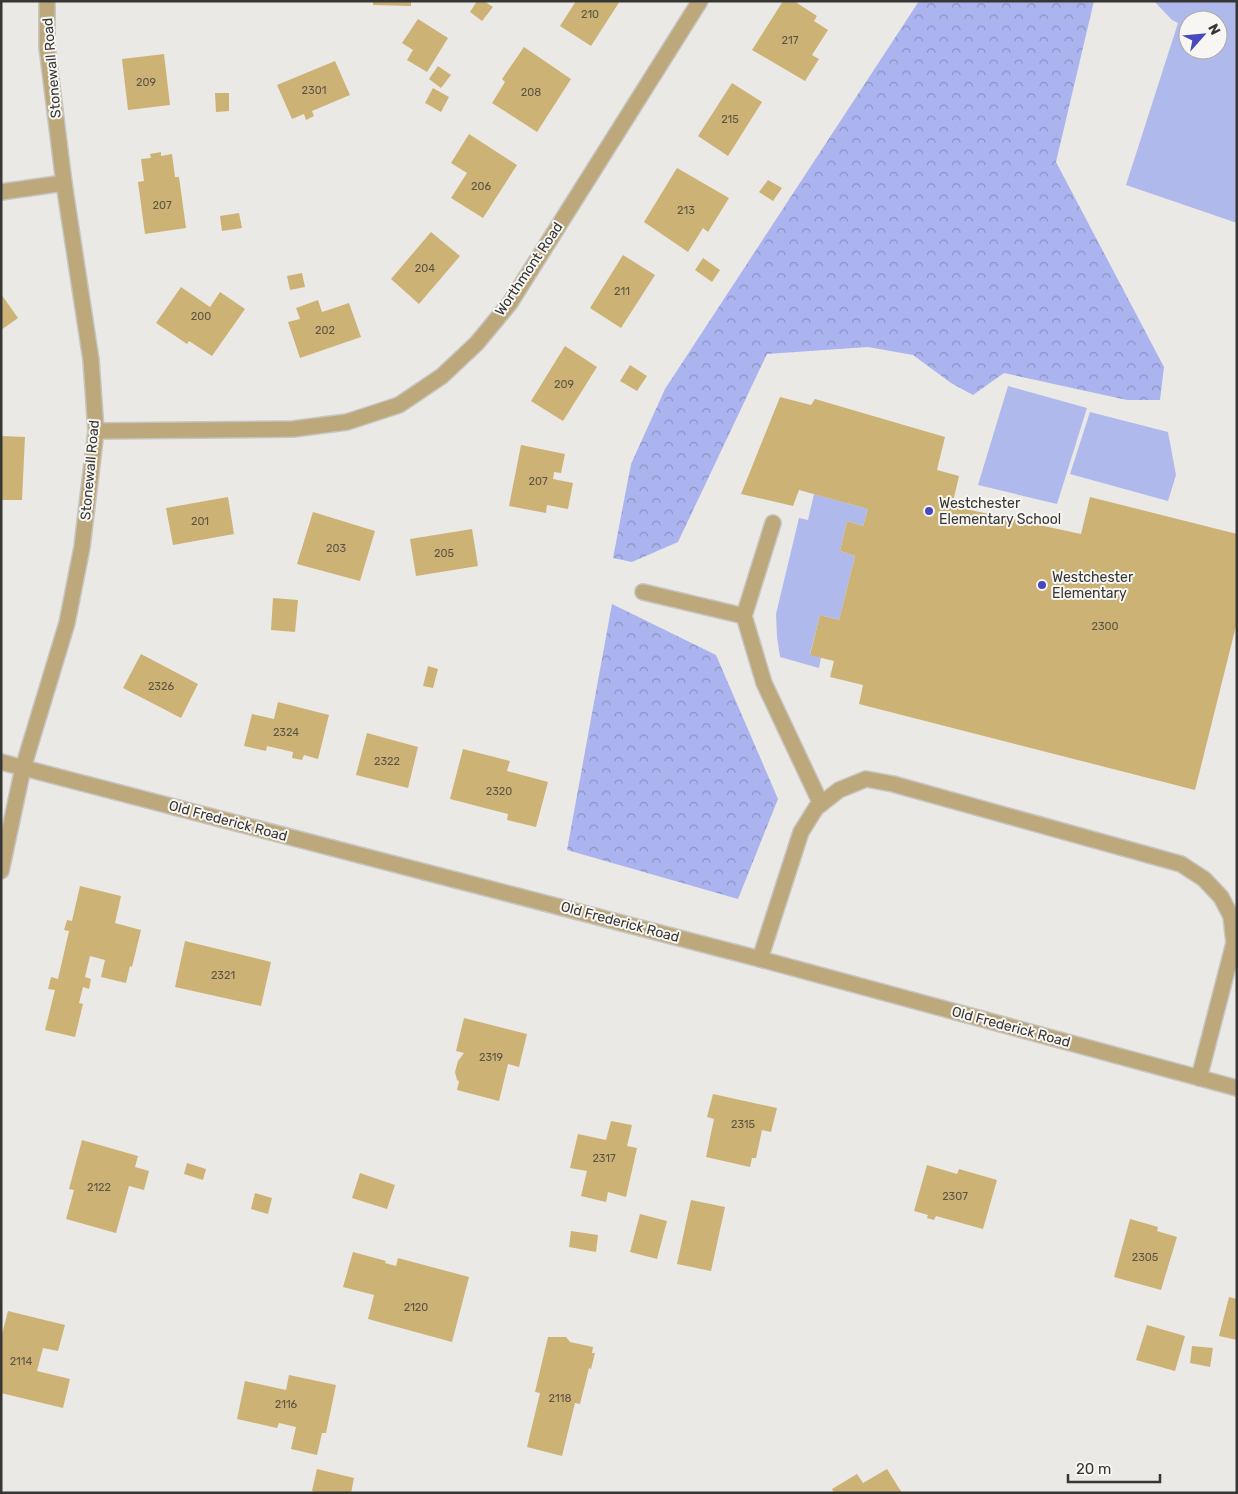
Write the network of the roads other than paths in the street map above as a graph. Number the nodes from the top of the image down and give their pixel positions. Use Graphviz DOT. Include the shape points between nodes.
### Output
graph roads {
  1 [pos="47,1"];
  2 [pos="700,1"];
  3 [pos="64,183"];
  4 [pos="1,192"];
  5 [pos="96,431"];
  6 [pos="773,523"];
  7 [pos="642,592"];
  8 [pos="744,616"];
  9 [pos="1,762"];
  10 [pos="23,768"];
  11 [pos="821,804"];
  12 [pos="1,871"];
  13 [pos="760,959"];
  14 [pos="1199,1078"];
  15 [pos="1237,1088"];
  1 -- 3 [label="street, Stonewall Road" via="47,47"];
  2 -- 5 [label="street, Worthmont Road" via="510,303 442,376 400,404 347,422 293,429"];
  3 -- 4 [label="street"];
  3 -- 5 [label="street, Stonewall Road" via="91,360"];
  5 -- 10 [label="street, Stonewall Road" via="82,547 67,623"];
  6 -- 8 [label="street"];
  7 -- 8 [label="street"];
  8 -- 11 [label="street" via="764,683"];
  9 -- 10 [label="street, Old Frederick Road"];
  10 -- 12 [label="street, Stonewall Road"];
  10 -- 13 [label="street, Old Frederick Road"];
  11 -- 13 [label="street" via="801,832"];
  11 -- 14 [label="street" via="839,790 866,780 893,784 1181,864 1204,878 1221,897 1231,916 1234,943"];
  13 -- 14 [label="street, Old Frederick Road"];
  14 -- 15 [label="street, Old Frederick Road"];
}
